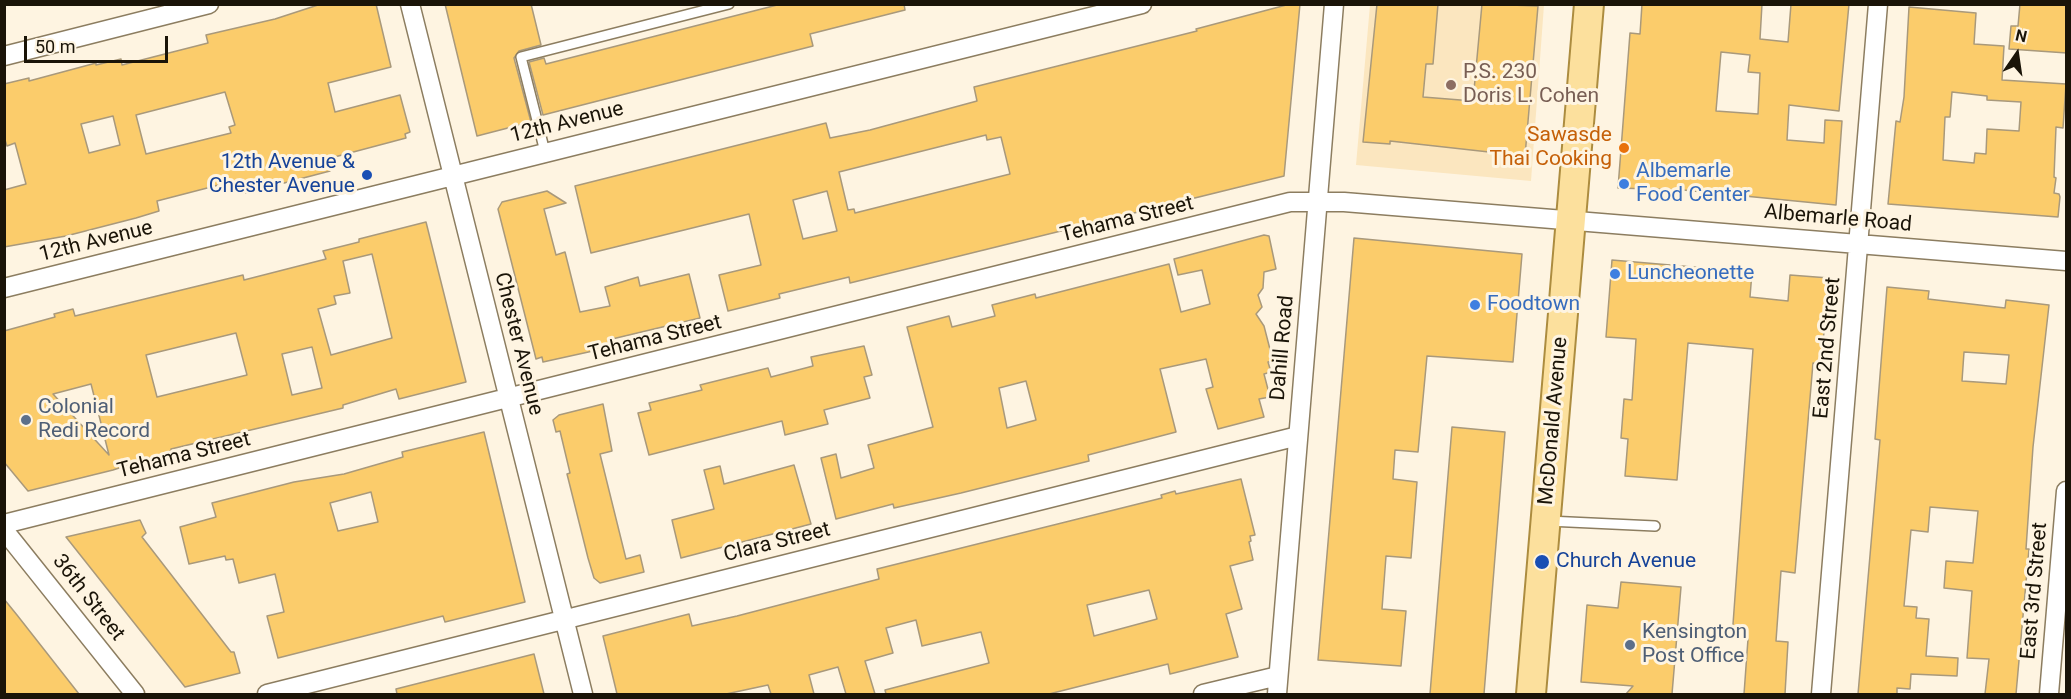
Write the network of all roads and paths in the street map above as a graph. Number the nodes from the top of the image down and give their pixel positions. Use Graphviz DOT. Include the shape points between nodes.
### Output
graph roads {
  1 [pos="209,4"];
  2 [pos="410,4"];
  3 [pos="729,4"];
  4 [pos="1142,4"];
  5 [pos="1334,4"];
  6 [pos="1589,4"];
  7 [pos="1878,4"];
  8 [pos="4,56"];
  9 [pos="545,152"];
  10 [pos="453,175"];
  11 [pos="1318,202"];
  12 [pos="1571,220"];
  13 [pos="1859,244"];
  14 [pos="2067,261"];
  15 [pos="4,288"];
  16 [pos="508,399"];
  17 [pos="1298,435"];
  18 [pos="2067,491"];
  19 [pos="1546,521"];
  20 [pos="4,524"];
  21 [pos="1655,526"];
  22 [pos="4,530"];
  23 [pos="564,620"];
  24 [pos="1277,685"];
  25 [pos="135,694"];
  26 [pos="267,694"];
  27 [pos="583,694"];
  28 [pos="1203,694"];
  29 [pos="1531,694"];
  30 [pos="1821,694"];
  31 [pos="2049,694"];
  1 -- 8 [label="street"];
  2 -- 10 [label="street, Chester Avenue"];
  3 -- 9 [label="lane" via="521,57"];
  4 -- 9 [label="street, 12th Avenue"];
  5 -- 11 [label="street, Dahill Road"];
  6 -- 12 [label="main road, McDonald Avenue"];
  7 -- 13 [label="street, East 2nd Street"];
  9 -- 10 [label="street, 12th Avenue"];
  10 -- 15 [label="street, 12th Avenue"];
  10 -- 16 [label="street, Chester Avenue"];
  11 -- 12 [label="street, Albemarle Road"];
  11 -- 16 [label="street, Tehama Street" via="1290,202"];
  11 -- 17 [label="street, Dahill Road"];
  12 -- 13 [label="street, Albemarle Road"];
  12 -- 19 [label="main road, McDonald Avenue"];
  13 -- 14 [label="street, Albemarle Road"];
  13 -- 30 [label="street, East 2nd Street"];
  16 -- 20 [label="street, Tehama Street"];
  16 -- 23 [label="street, Chester Avenue"];
  17 -- 23 [label="street, Clara Street"];
  17 -- 24 [label="street, Dahill Road"];
  18 -- 31 [label="street, East 3rd Street"];
  19 -- 21 [label="lane"];
  19 -- 29 [label="main road, McDonald Avenue"];
  22 -- 25 [label="street, 36th Street"];
  23 -- 26 [label="street, Clara Street"];
  23 -- 27 [label="street, Chester Avenue"];
  24 -- 28 [label="street"];
}
